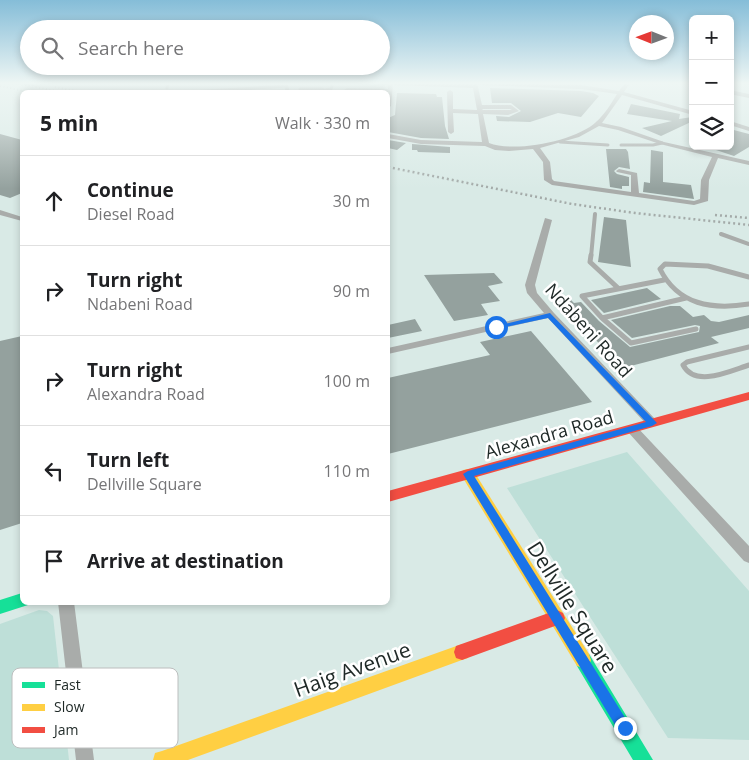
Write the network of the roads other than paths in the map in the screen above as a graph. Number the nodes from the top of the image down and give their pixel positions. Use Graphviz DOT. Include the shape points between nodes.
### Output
graph roads {
  1 [pos="451,118"];
  2 [pos="482,118"];
  3 [pos="602,118"];
  4 [pos="598,124"];
  5 [pos="734,125"];
  6 [pos="749,129"];
  7 [pos="452,132"];
  8 [pos="390,136"];
  9 [pos="560,142"];
  10 [pos="662,143"];
  11 [pos="486,144"];
  12 [pos="608,145"];
  13 [pos="621,145"];
  14 [pos="534,146"];
  15 [pos="716,156"];
  16 [pos="748,162"];
  17 [pos="619,171"];
  18 [pos="635,196"];
  19 [pos="0,212"];
  20 [pos="595,214"];
  21 [pos="20,218"];
  22 [pos="548,220"];
  23 [pos="721,234"];
  24 [pos="749,244"];
  25 [pos="749,277"];
  26 [pos="664,280"];
  27 [pos="618,288"];
  28 [pos="686,298"];
  29 [pos="749,304"];
  30 [pos="550,315"];
  31 [pos="602,318"];
  32 [pos="696,329"];
  33 [pos="749,347"];
  34 [pos="390,351"];
  35 [pos="749,365"];
  36 [pos="749,396"];
  37 [pos="652,423"];
  38 [pos="632,429"];
  39 [pos="468,474"];
  40 [pos="390,496"];
  41 [pos="748,553"];
  42 [pos="20,601"];
  43 [pos="66,605"];
  44 [pos="0,608"];
  45 [pos="556,618"];
  46 [pos="74,668"];
  47 [pos="162,760"];
  48 [pos="644,760"];
  1 -- 7 [label="street"];
  2 -- 11 [label="street"];
  3 -- 4 [label="street"];
  4 -- 9 [label="street"];
  4 -- 10 [label="street"];
  5 -- 6 [label="street"];
  8 -- 11 [label="street" via="421,142"];
  9 -- 12 [label="lane"];
  9 -- 14 [label="street"];
  10 -- 13 [label="lane"];
  10 -- 15 [label="street"];
  11 -- 14 [label="street" via="493,148"];
  14 -- 18 [label="street" via="549,166 548,180 552,183"];
  15 -- 16 [label="street"];
  15 -- 18 [label="street" via="704,180 705,198 700,203"];
  17 -- 18 [label="street" via="635,174"];
  19 -- 21 [label="street"];
  20 -- 27 [label="lane" via="590,262"];
  22 -- 30 [label="street, Ndabeni Road" via="530,285 532,293"];
  23 -- 24 [label="lane"];
  25 -- 26 [label="lane" via="681,262 666,264 660,269"];
  26 -- 27 [label="lane"];
  26 -- 28 [label="lane"];
  27 -- 31 [label="lane" via="582,296"];
  28 -- 29 [label="lane" via="719,308"];
  28 -- 31 [label="lane"];
  30 -- 34 [label="street"];
  30 -- 37 [label="street, Ndabeni Road"];
  31 -- 32 [label="lane" via="631,343"];
  33 -- 35 [label="lane" via="683,365 687,372 698,377"];
  36 -- 37 [label="street, Alexandra Road"];
  37 -- 38 [label="street, Alexandra Road"];
  38 -- 39 [label="street, Alexandra Road"];
  38 -- 41 [label="street"];
  39 -- 40 [label="street, Alexandra Road"];
  39 -- 45 [label="street, Dellville Square"];
  42 -- 44 [label="street"];
  43 -- 46 [label="street"];
  45 -- 47 [label="street, Haig Avenue"];
  45 -- 48 [label="street, Dellville Square"];
}
